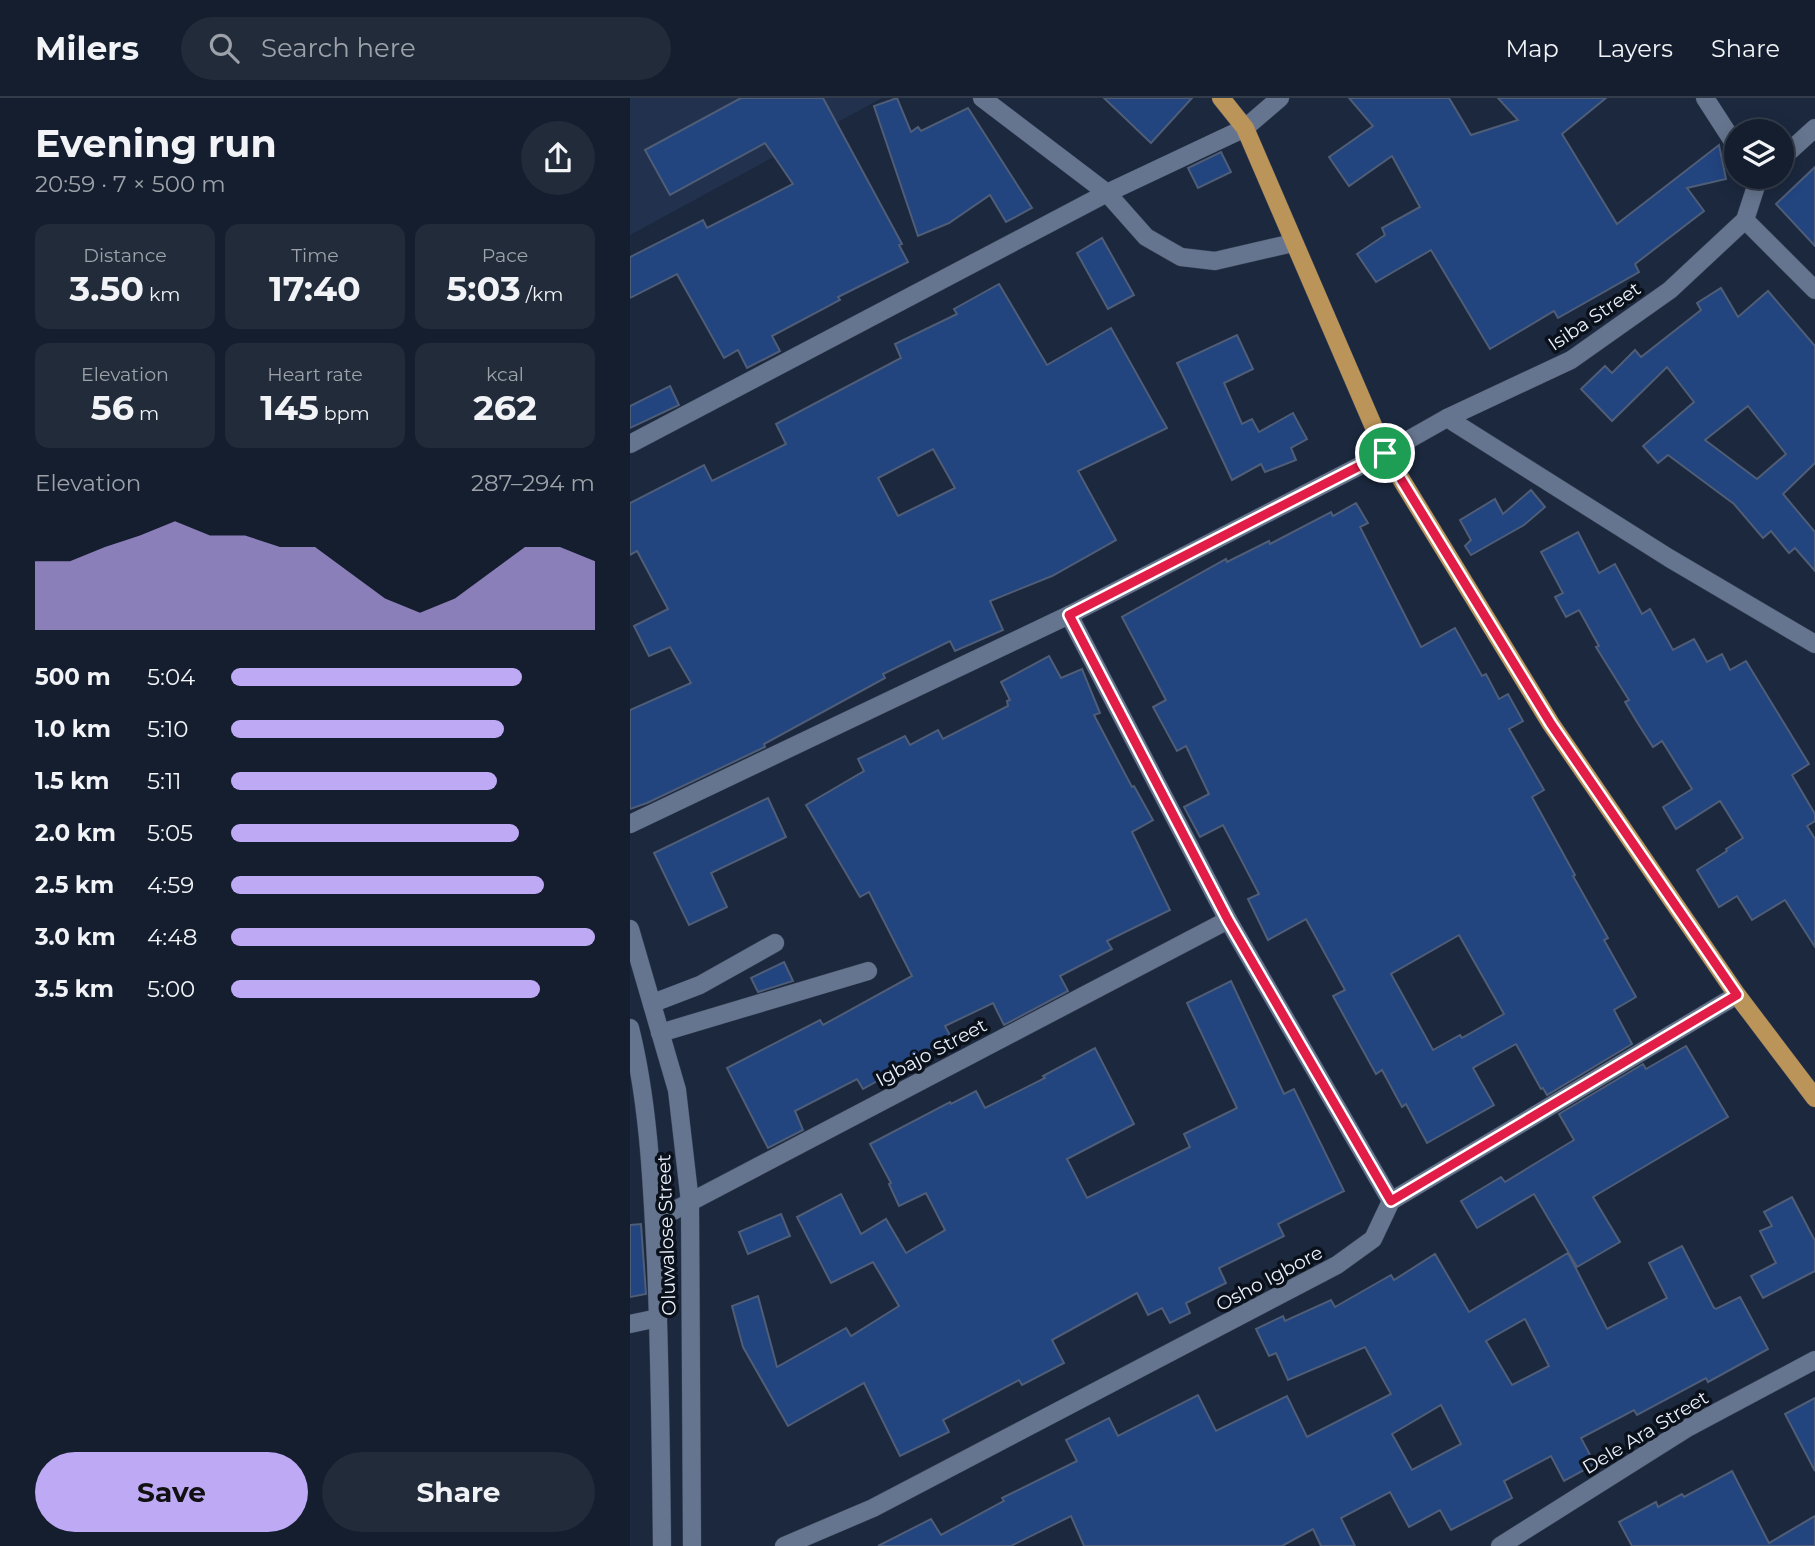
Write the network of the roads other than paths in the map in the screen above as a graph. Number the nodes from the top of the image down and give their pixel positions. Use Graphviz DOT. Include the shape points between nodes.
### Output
graph roads {
  1 [pos="982,98"];
  2 [pos="1221,98"];
  3 [pos="1280,98"];
  4 [pos="1705,98"];
  5 [pos="1724,127"];
  6 [pos="1245,128"];
  7 [pos="1815,128"];
  8 [pos="1794,147"];
  9 [pos="1755,189"];
  10 [pos="1107,193"];
  11 [pos="1745,220"];
  12 [pos="1293,243"];
  13 [pos="1815,290"];
  14 [pos="1447,418"];
  15 [pos="630,444"];
  16 [pos="1385,453"];
  17 [pos="1069,615"];
  18 [pos="1815,644"];
  19 [pos="630,824"];
  20 [pos="1228,920"];
  21 [pos="630,929"];
  22 [pos="775,943"];
  23 [pos="868,971"];
  24 [pos="1737,995"];
  25 [pos="653,1003"];
  26 [pos="630,1028"];
  27 [pos="660,1034"];
  28 [pos="1815,1098"];
  29 [pos="638,1115"];
  30 [pos="1391,1201"];
  31 [pos="690,1202"];
  32 [pos="654,1221"];
  33 [pos="658,1318"];
  34 [pos="630,1324"];
  35 [pos="1815,1360"];
  36 [pos="662,1546"];
  37 [pos="692,1546"];
  38 [pos="784,1546"];
  39 [pos="1500,1546"];
  1 -- 10 [label="street"];
  2 -- 6 [label="main road"];
  3 -- 6 [label="street"];
  4 -- 5 [label="street"];
  6 -- 10 [label="street"];
  6 -- 12 [label="main road"];
  7 -- 8 [label="street"];
  9 -- 11 [label="street"];
  10 -- 12 [label="street" via="1146,237 1181,257 1215,261"];
  10 -- 15 [label="street"];
  11 -- 13 [label="street"];
  11 -- 14 [label="street, Isiba Street" via="1670,290 1571,360"];
  12 -- 16 [label="main road"];
  14 -- 16 [label="street, Isiba Street"];
  14 -- 18 [label="street"];
  16 -- 17 [label="street, Isiba Street"];
  16 -- 24 [label="main road" via="1551,724"];
  17 -- 19 [label="street, Isiba Street"];
  17 -- 20 [label="street"];
  20 -- 30 [label="street"];
  20 -- 31 [label="street, Igbajo Street"];
  21 -- 25 [label="street, Oluwalose Street"];
  22 -- 25 [label="street" via="700,985"];
  23 -- 27 [label="street"];
  24 -- 28 [label="main road"];
  24 -- 30 [label="street"];
  25 -- 27 [label="street, Oluwalose Street"];
  26 -- 29 [label="street, Oluwalose Street"];
  27 -- 31 [label="street, Oluwalose Street" via="677,1090"];
  29 -- 32 [label="street, Oluwalose Street"];
  30 -- 38 [label="street, Osho Igbore" via="1373,1239 1337,1265 873,1508"];
  31 -- 32 [label="street, Igbajo Street"];
  31 -- 37 [label="street, Oluwalose Street"];
  32 -- 33 [label="street, Oluwalose Street"];
  33 -- 34 [label="street"];
  33 -- 36 [label="street, Oluwalose Street"];
  35 -- 39 [label="street, Dele Ara Street" via="1689,1427"];
}
